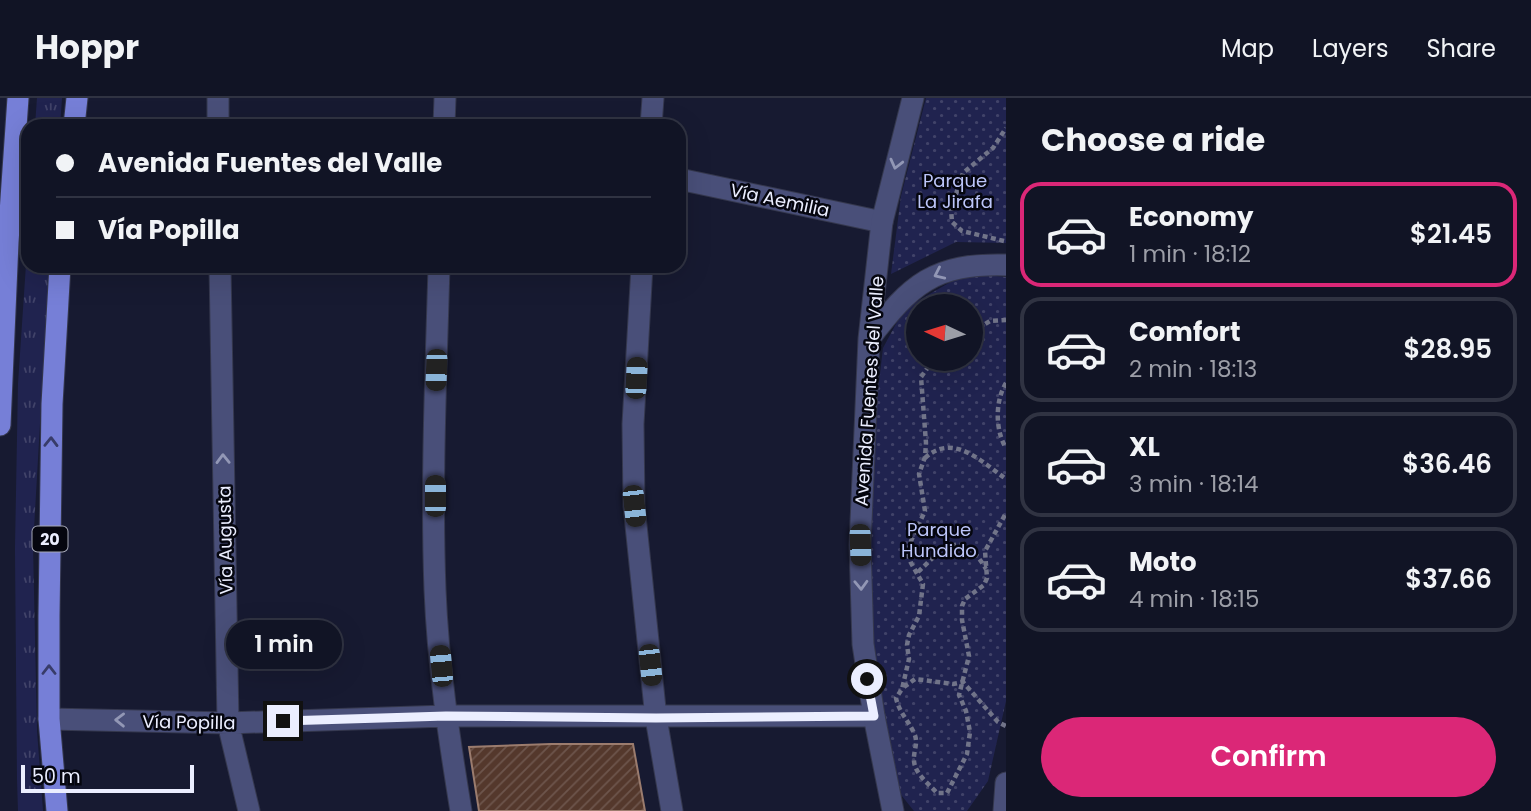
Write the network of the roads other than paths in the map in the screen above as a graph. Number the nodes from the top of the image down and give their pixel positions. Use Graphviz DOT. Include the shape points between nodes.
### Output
graph roads {
  1 [pos="18,98"];
  2 [pos="218,98"];
  3 [pos="445,98"];
  4 [pos="653,98"];
  5 [pos="913,98"];
  6 [pos="218,119"];
  7 [pos="444,119"];
  8 [pos="652,119"];
  9 [pos="686,180"];
  10 [pos="882,222"];
  11 [pos="1006,265"];
  12 [pos="60,273"];
  13 [pos="220,273"];
  14 [pos="439,273"];
  15 [pos="642,273"];
  16 [pos="869,339"];
  17 [pos="0,425"];
  18 [pos="446,716"];
  19 [pos="874,716"];
  20 [pos="656,718"];
  21 [pos="50,719"];
  22 [pos="229,723"];
  23 [pos="1005,796"];
  24 [pos="894,809"];
  25 [pos="57,811"];
  26 [pos="249,811"];
  27 [pos="461,811"];
  28 [pos="672,811"];
  29 [pos="989,811"];
  1 -- 17 [label="main road"];
  2 -- 6 [label="street"];
  3 -- 7 [label="street"];
  4 -- 8 [label="street"];
  5 -- 10 [label="street, Avenida Fuentes del Valle, one-way"];
  9 -- 10 [label="street, Vía Aemilia"];
  10 -- 16 [label="street, Avenida Fuentes del Valle"];
  11 -- 16 [label="street, one-way" via="944,270 895,305"];
  21 -- 12 [label="main road, 20, one-way" via="51,417"];
  22 -- 13 [label="street, Vía Augusta, one-way"];
  14 -- 18 [label="street" via="435,591"];
  15 -- 20 [label="street" via="633,424 634,506"];
  16 -- 19 [label="street, Avenida Fuentes del Valle, one-way" via="860,545 863,644"];
  18 -- 20 [label="street, Vía Popilla"];
  18 -- 22 [label="street, Vía Popilla"];
  18 -- 27 [label="street"];
  19 -- 20 [label="street, Vía Popilla"];
  19 -- 24 [label="street, Avenida Fuentes del Valle"];
  20 -- 28 [label="street"];
  22 -- 21 [label="street, Vía Popilla, one-way"];
  21 -- 25 [label="main road, 20"];
  22 -- 26 [label="street, Vía Augusta"];
  23 -- 29 [label="street"];
}
